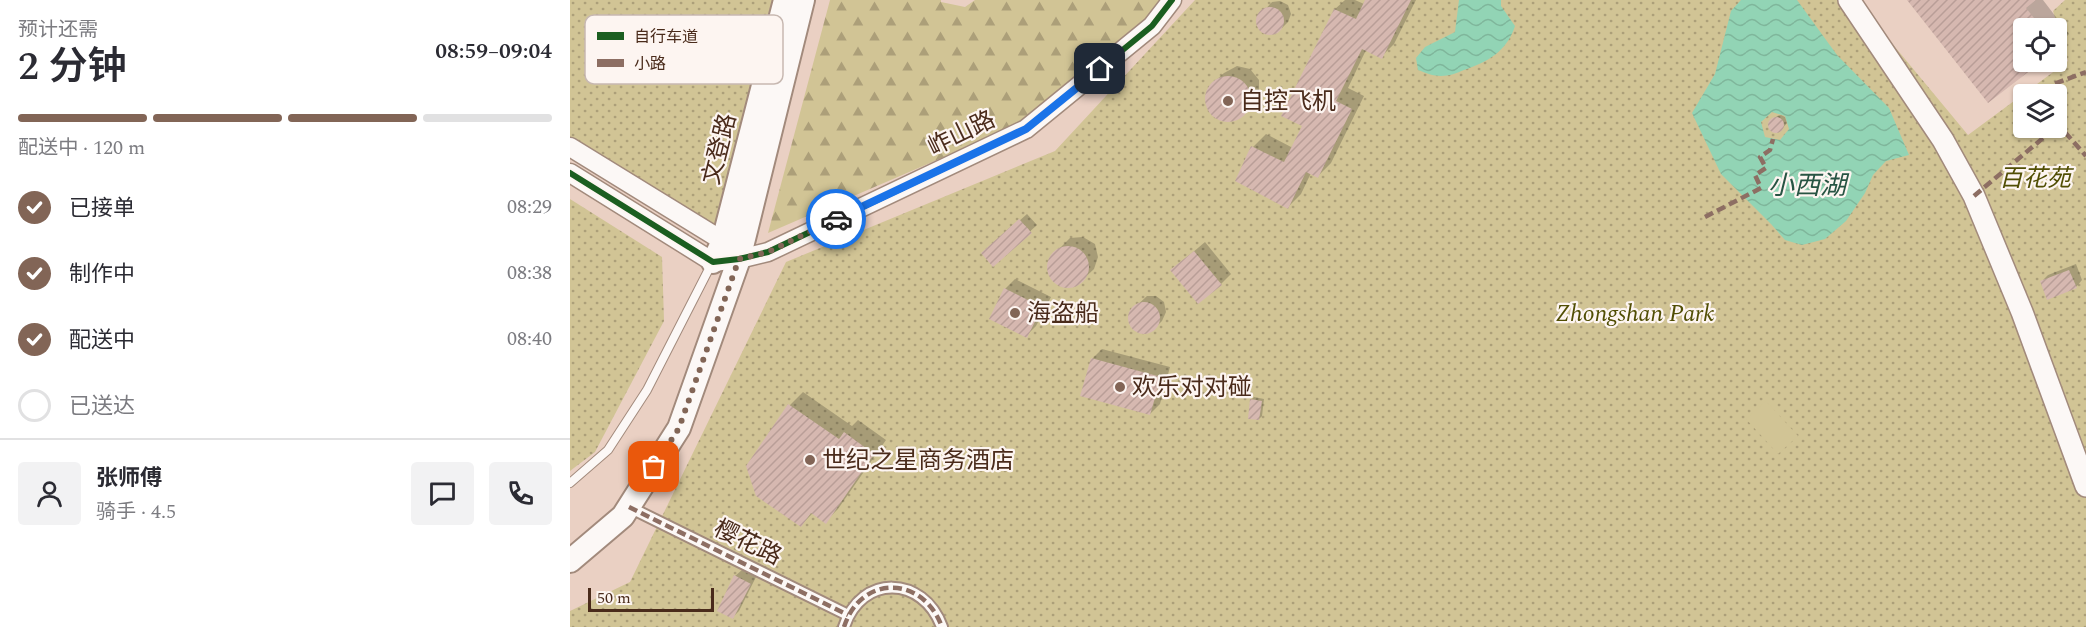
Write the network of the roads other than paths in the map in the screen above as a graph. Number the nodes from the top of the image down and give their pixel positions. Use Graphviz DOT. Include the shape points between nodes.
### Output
graph roads {
  1 [pos="785,0"];
  2 [pos="803,0"];
  3 [pos="1172,0"];
  4 [pos="1849,0"];
  5 [pos="781,15"];
  6 [pos="783,81"];
  7 [pos="763,84"];
  8 [pos="782,84"];
  9 [pos="570,147"];
  10 [pos="570,173"];
  11 [pos="723,241"];
  12 [pos="739,259"];
  13 [pos="713,262"];
  14 [pos="570,483"];
  15 [pos="2086,486"];
  16 [pos="629,507"];
  17 [pos="570,561"];
  18 [pos="848,615"];
  19 [pos="844,627"];
  20 [pos="942,627"];
  1 -- 5 [label="main road, 文登路"];
  2 -- 6 [label="main road"];
  3 -- 12 [label="street, 岞山路" via="1152,26 1026,129 768,252"];
  4 -- 15 [label="main road" via="1943,140 1974,196"];
  7 -- 11 [label="main road, 文登路"];
  8 -- 12 [label="main road"];
  9 -- 11 [label="street"];
  10 -- 13 [label="street"];
  11 -- 12 [label="street"];
  11 -- 13 [label="main road, 文登路"];
  12 -- 13 [label="street, 岞山路"];
  12 -- 16 [label="main road" via="679,428"];
  13 -- 14 [label="lane" via="647,390 608,450"];
  16 -- 17 [label="main road"];
  16 -- 18 [label="street, 樱花路"];
  18 -- 19 [label="street"];
  18 -- 20 [label="street" via="873,591 908,590 923,597 935,610"];
}
